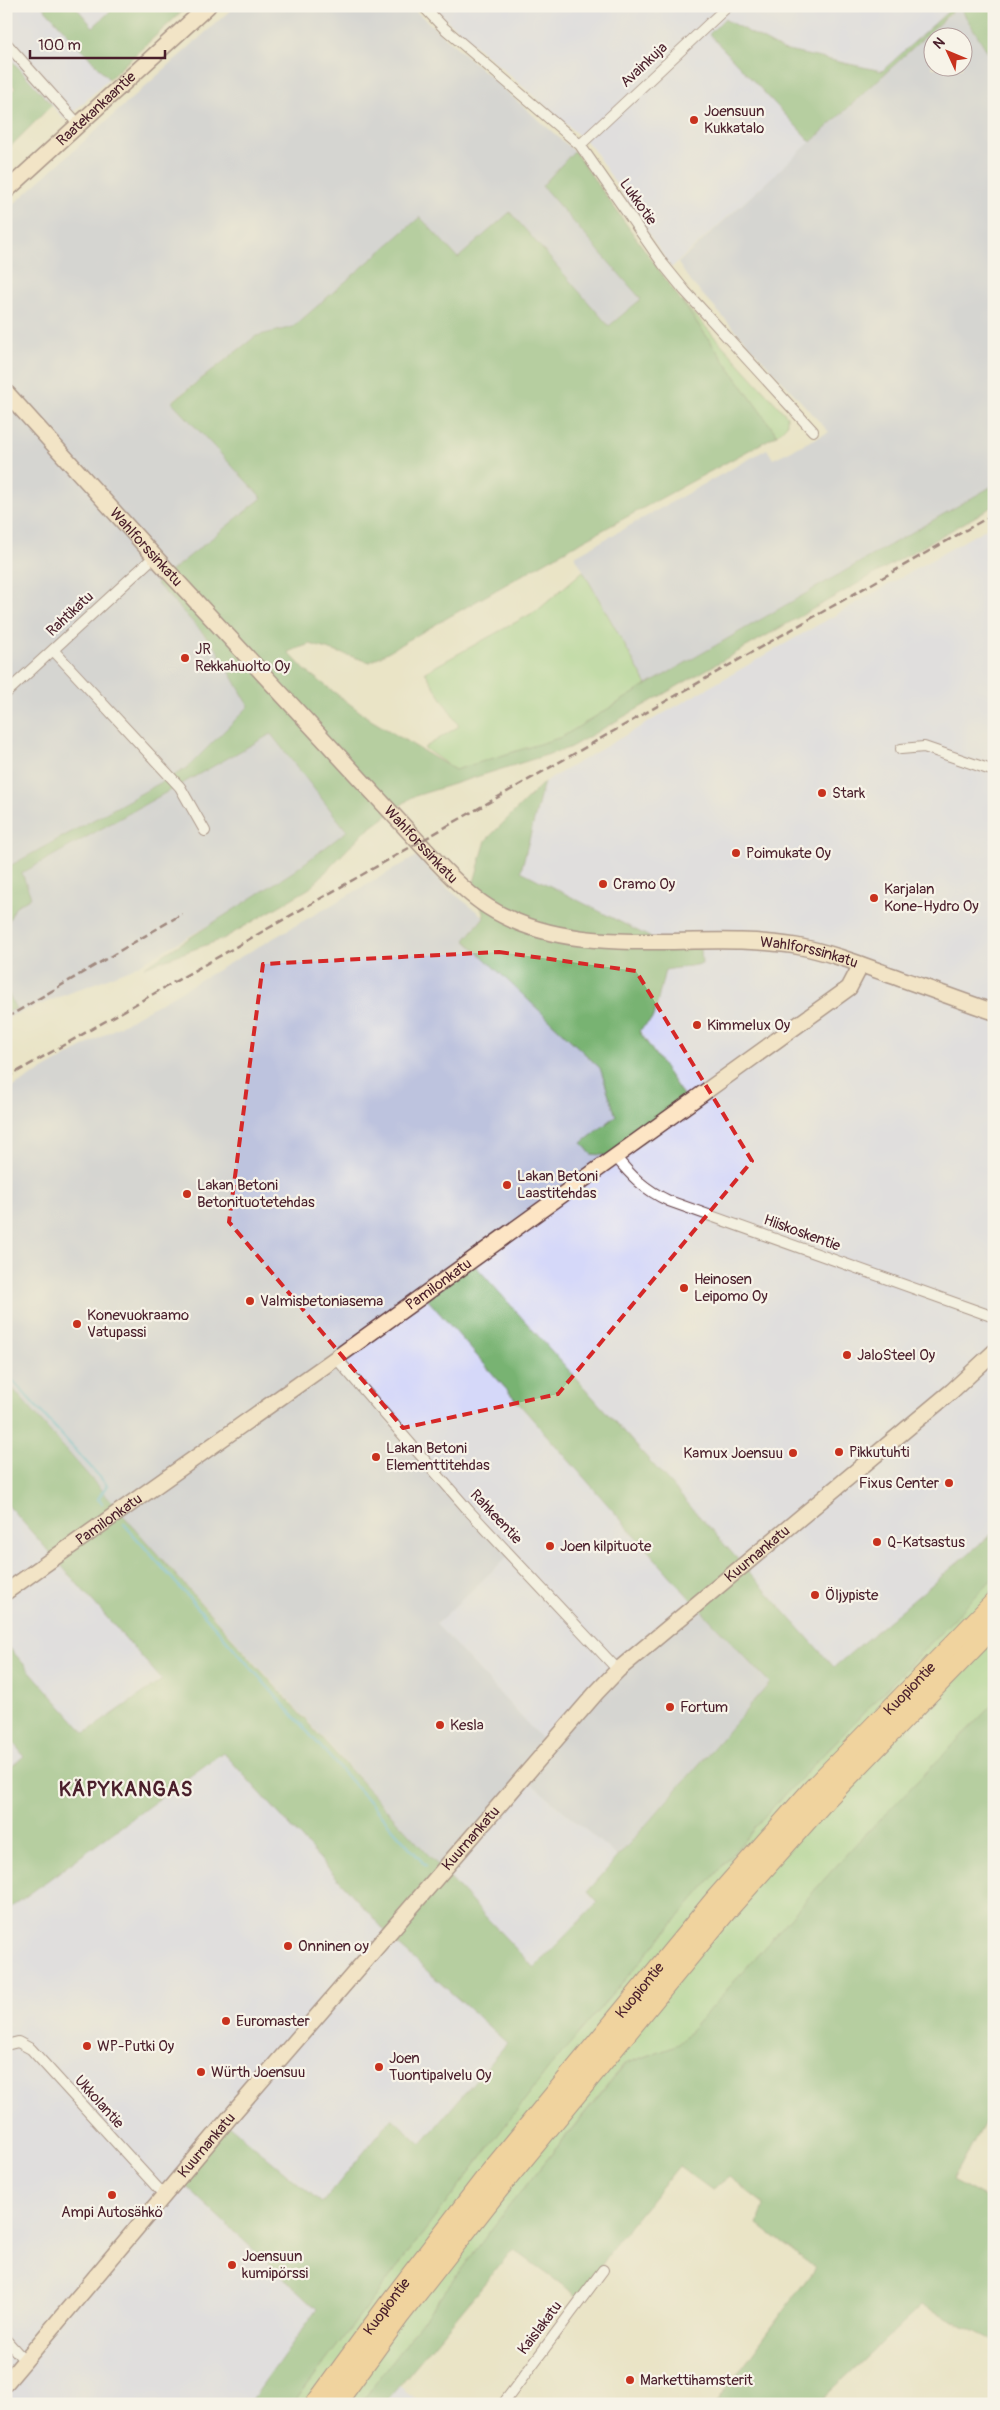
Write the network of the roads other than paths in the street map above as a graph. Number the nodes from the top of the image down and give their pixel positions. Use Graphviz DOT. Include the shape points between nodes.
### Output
graph roads {
  1 [pos="208,6"];
  2 [pos="423,6"];
  3 [pos="728,6"];
  4 [pos="6,43"];
  5 [pos="79,125"];
  6 [pos="580,145"];
  7 [pos="6,191"];
  8 [pos="6,392"];
  9 [pos="813,431"];
  10 [pos="154,556"];
  11 [pos="54,650"];
  12 [pos="6,693"];
  13 [pos="901,749"];
  14 [pos="994,771"];
  15 [pos="205,831"];
  16 [pos="861,965"];
  17 [pos="994,1012"];
  18 [pos="615,1156"];
  19 [pos="994,1317"];
  20 [pos="994,1352"];
  21 [pos="336,1358"];
  22 [pos="6,1592"];
  23 [pos="994,1602"];
  24 [pos="994,1627"];
  25 [pos="994,1643"];
  26 [pos="618,1670"];
  27 [pos="923,1701"];
  28 [pos="6,2045"];
  29 [pos="593,2060"];
  30 [pos="570,2088"];
  31 [pos="164,2195"];
  32 [pos="603,2270"];
  33 [pos="6,2340"];
  34 [pos="25,2361"];
  35 [pos="6,2383"];
  36 [pos="315,2404"];
  37 [pos="336,2404"];
  38 [pos="503,2404"];
  1 -- 5 [label="street, Raatekankaantie"];
  2 -- 6 [label="street, Lukkotie" via="444,28"];
  3 -- 6 [label="street, Avainkuja"];
  4 -- 5 [label="street"];
  5 -- 7 [label="street, Raatekankaantie"];
  6 -- 9 [label="street, Lukkotie" via="684,291"];
  8 -- 10 [label="street, Wahlforssinkatu"];
  10 -- 11 [label="street, Rahtikatu"];
  10 -- 16 [label="street, Wahlforssinkatu" via="456,882 489,908 522,924 578,938 769,942"];
  11 -- 12 [label="street, Rahtikatu"];
  11 -- 15 [label="street" via="180,786"];
  13 -- 14 [label="street" via="924,747"];
  16 -- 17 [label="street, Wahlforssinkatu"];
  16 -- 18 [label="street, Pamilonkatu" via="849,988"];
  18 -- 19 [label="street, Hiiskoskentie" via="634,1180 668,1202"];
  18 -- 21 [label="street, Pamilonkatu"];
  20 -- 26 [label="street, Kuurnankatu" via="952,1391"];
  21 -- 22 [label="street, Pamilonkatu"];
  21 -- 26 [label="street, Rahkeentie" via="469,1511"];
  23 -- 29 [label="highway, Kuopiontie" via="813,1788 714,1900"];
  24 -- 27 [label="highway, Kuopiontie"];
  25 -- 27 [label="highway" via="960,1675"];
  26 -- 31 [label="street, Kuurnankatu"];
  27 -- 29 [label="highway, Kuopiontie" via="826,1800"];
  28 -- 31 [label="street, Ukkolantie" via="18,2042 31,2049"];
  29 -- 30 [label="highway, Kuopiontie"];
  30 -- 36 [label="highway, Kuopiontie" via="432,2246"];
  30 -- 37 [label="highway, Kuopiontie"];
  31 -- 34 [label="street, Kuurnankatu"];
  32 -- 38 [label="street, Kaislakatu"];
  33 -- 34 [label="street"];
  34 -- 35 [label="street, Kuurnankatu"];
}
